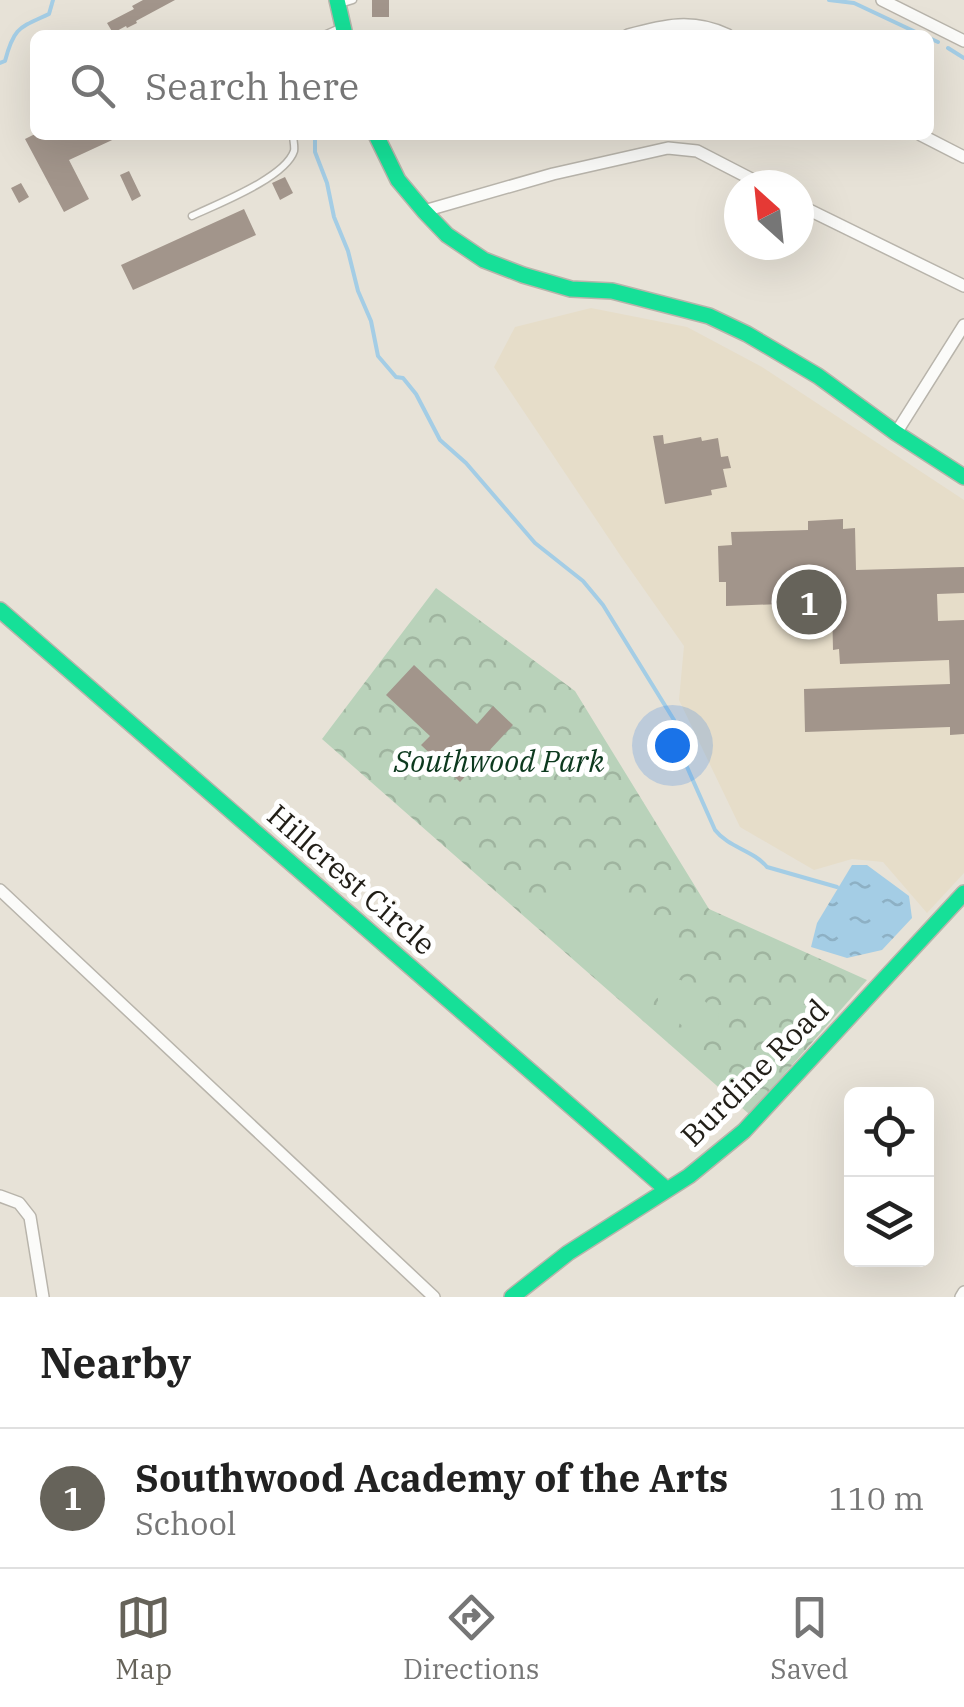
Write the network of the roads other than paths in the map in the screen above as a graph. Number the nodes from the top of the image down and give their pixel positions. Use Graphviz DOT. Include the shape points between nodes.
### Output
graph roads {
  1 [pos="882,0"];
  2 [pos="343,2"];
  3 [pos="344,30"];
  4 [pos="652,30"];
  5 [pos="716,30"];
  6 [pos="964,41"];
  7 [pos="293,140"];
  8 [pos="378,140"];
  9 [pos="930,140"];
  10 [pos="964,157"];
  11 [pos="736,170"];
  12 [pos="424,211"];
  13 [pos="814,211"];
  14 [pos="192,216"];
  15 [pos="964,286"];
  16 [pos="964,325"];
  17 [pos="896,433"];
  18 [pos="964,477"];
  19 [pos="0,610"];
  20 [pos="0,890"];
  21 [pos="964,893"];
  22 [pos="666,1189"];
  23 [pos="0,1196"];
  24 [pos="43,1297"];
  25 [pos="434,1297"];
  26 [pos="512,1297"];
  1 -- 6 [label="street"];
  2 -- 3 [label="street"];
  4 -- 5 [label="street" via="686,23"];
  7 -- 14 [label="lane" via="284,166"];
  8 -- 12 [label="street" via="398,180"];
  9 -- 10 [label="street"];
  11 -- 12 [label="street" via="696,151 668,148"];
  12 -- 17 [label="street" via="447,236 522,276 709,316 818,376"];
  13 -- 15 [label="street"];
  16 -- 17 [label="street"];
  17 -- 18 [label="street"];
  19 -- 22 [label="street, Hillcrest Circle"];
  20 -- 25 [label="street"];
  21 -- 22 [label="street, Burdine Road" via="718,1156"];
  22 -- 26 [label="street, Burdine Road"];
  23 -- 24 [label="street" via="19,1203 30,1217"];
}
